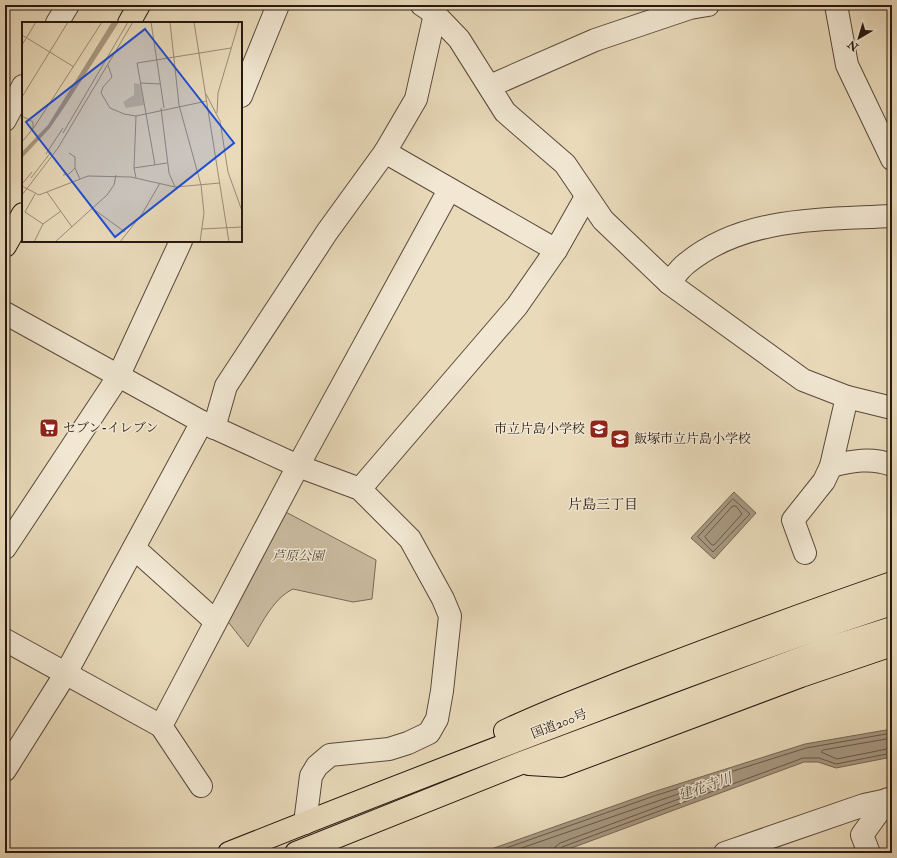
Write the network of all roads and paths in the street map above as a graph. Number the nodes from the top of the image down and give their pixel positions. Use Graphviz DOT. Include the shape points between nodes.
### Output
graph roads {
  1 [pos="68,5"];
  2 [pos="139,5"];
  3 [pos="278,5"];
  4 [pos="708,5"];
  5 [pos="836,5"];
  6 [pos="429,9"];
  7 [pos="58,22"];
  8 [pos="130,22"];
  9 [pos="490,86"];
  10 [pos="22,88"];
  11 [pos="242,94"];
  12 [pos="5,120"];
  13 [pos="386,152"];
  14 [pos="892,159"];
  15 [pos="449,190"];
  16 [pos="586,197"];
  17 [pos="22,216"];
  18 [pos="892,216"];
  19 [pos="181,242"];
  20 [pos="5,246"];
  21 [pos="556,250"];
  22 [pos="668,283"];
  23 [pos="5,313"];
  24 [pos="118,377"];
  25 [pos="848,397"];
  26 [pos="892,408"];
  27 [pos="208,425"];
  28 [pos="892,465"];
  29 [pos="298,466"];
  30 [pos="831,466"];
  31 [pos="360,489"];
  32 [pos="5,548"];
  33 [pos="134,548"];
  34 [pos="805,553"];
  35 [pos="892,583"];
  36 [pos="892,604"];
  37 [pos="215,621"];
  38 [pos="892,628"];
  39 [pos="5,640"];
  40 [pos="892,645"];
  41 [pos="66,673"];
  42 [pos="160,726"];
  43 [pos="521,763"];
  44 [pos="5,770"];
  45 [pos="201,786"];
  46 [pos="890,799"];
  47 [pos="344,806"];
  48 [pos="305,822"];
  49 [pos="229,853"];
  50 [pos="296,853"];
  51 [pos="726,853"];
  52 [pos="869,853"];
  1 -- 7 [label="street"];
  2 -- 8 [label="highway"];
  3 -- 11 [label="street"];
  4 -- 9 [label="street" via="690,8 595,40"];
  5 -- 14 [label="street" via="847,65"];
  6 -- 9 [label="street" via="458,38"];
  6 -- 13 [label="street" via="416,100"];
  9 -- 16 [label="street" via="505,112 565,164"];
  10 -- 12 [label="street"];
  13 -- 15 [label="street"];
  13 -- 27 [label="street" via="327,232 226,386"];
  15 -- 21 [label="street"];
  15 -- 29 [label="street"];
  16 -- 21 [label="street"];
  16 -- 22 [label="street" via="603,220"];
  17 -- 20 [label="highway"];
  18 -- 22 [label="street" via="785,222 746,231 712,246 687,263"];
  19 -- 24 [label="street"];
  21 -- 31 [label="street" via="517,306"];
  22 -- 25 [label="street" via="803,380"];
  23 -- 24 [label="street"];
  24 -- 27 [label="street"];
  24 -- 32 [label="street"];
  25 -- 26 [label="street"];
  25 -- 30 [label="street"];
  27 -- 29 [label="street"];
  27 -- 33 [label="street"];
  28 -- 30 [label="street" via="881,461 861,460"];
  29 -- 31 [label="street"];
  29 -- 37 [label="street"];
  30 -- 34 [label="street" via="824,481 793,520"];
  31 -- 48 [label="street" via="410,539 450,616 442,691 437,719 429,733 389,749 330,755 317,766 310,776"];
  33 -- 37 [label="street"];
  33 -- 41 [label="street"];
  35 -- 47 [label="highway" via="772,625 536,716"];
  36 -- 47 [label="highway, 国道200号" via="668,683"];
  37 -- 42 [label="street"];
  38 -- 43 [label="highway, 国道200号" via="825,649"];
  39 -- 41 [label="street"];
  40 -- 43 [label="highway" via="801,676 561,766"];
  41 -- 42 [label="street"];
  41 -- 44 [label="street"];
  42 -- 45 [label="street"];
  43 -- 50 [label="highway, 国道200号"];
  46 -- 51 [label="street" via="864,805"];
  46 -- 52 [label="street" via="862,835"];
  47 -- 48 [label="highway, 国道200号"];
  48 -- 49 [label="highway, 国道200号"];
}
